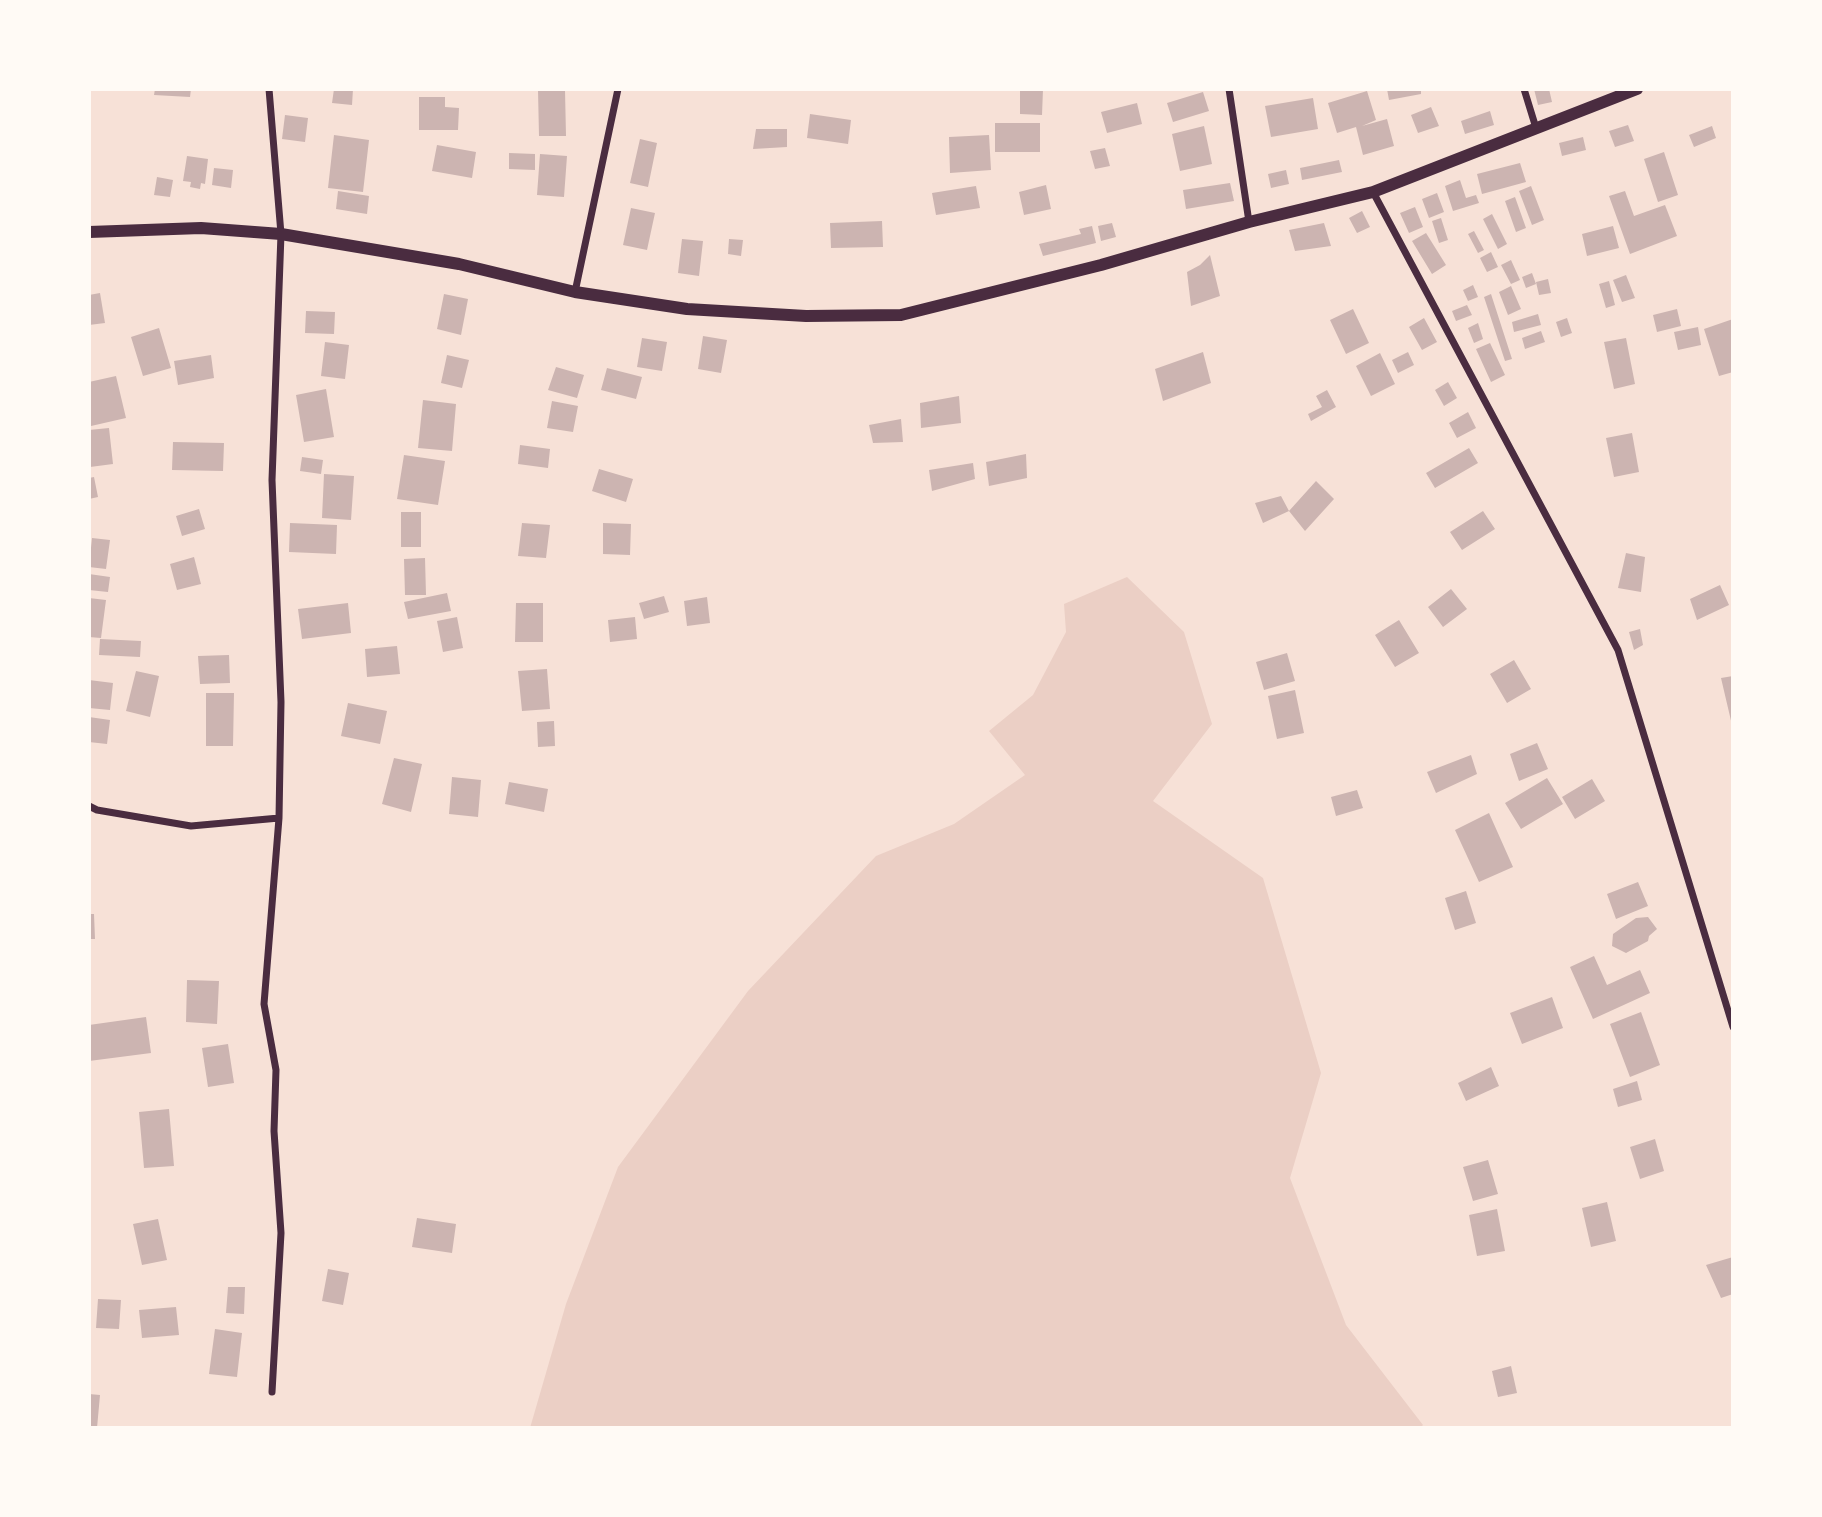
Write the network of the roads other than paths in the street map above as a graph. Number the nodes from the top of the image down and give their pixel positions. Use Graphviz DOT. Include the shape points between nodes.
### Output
graph roads {
  1 [pos="269,89"];
  2 [pos="618,89"];
  3 [pos="1230,89"];
  4 [pos="1524,89"];
  5 [pos="1637,89"];
  6 [pos="1536,128"];
  7 [pos="1373,192"];
  8 [pos="1249,222"];
  9 [pos="89,232"];
  10 [pos="281,234"];
  11 [pos="575,292"];
  12 [pos="89,806"];
  13 [pos="279,818"];
  14 [pos="1733,1027"];
  15 [pos="272,1392"];
  1 -- 10 [label="street"];
  2 -- 11 [label="street"];
  3 -- 8 [label="street"];
  4 -- 6 [label="street"];
  5 -- 6 [label="street"];
  6 -- 7 [label="street"];
  7 -- 8 [label="street"];
  7 -- 14 [label="street" via="1618,650"];
  8 -- 11 [label="street" via="1101,265 901,314 806,316 687,309"];
  9 -- 10 [label="street" via="201,229"];
  10 -- 11 [label="street" via="459,264"];
  10 -- 13 [label="street" via="272,480 281,702"];
  12 -- 13 [label="street" via="191,826"];
  13 -- 15 [label="street" via="264,1004 276,1070 274,1131 281,1233"];
}
